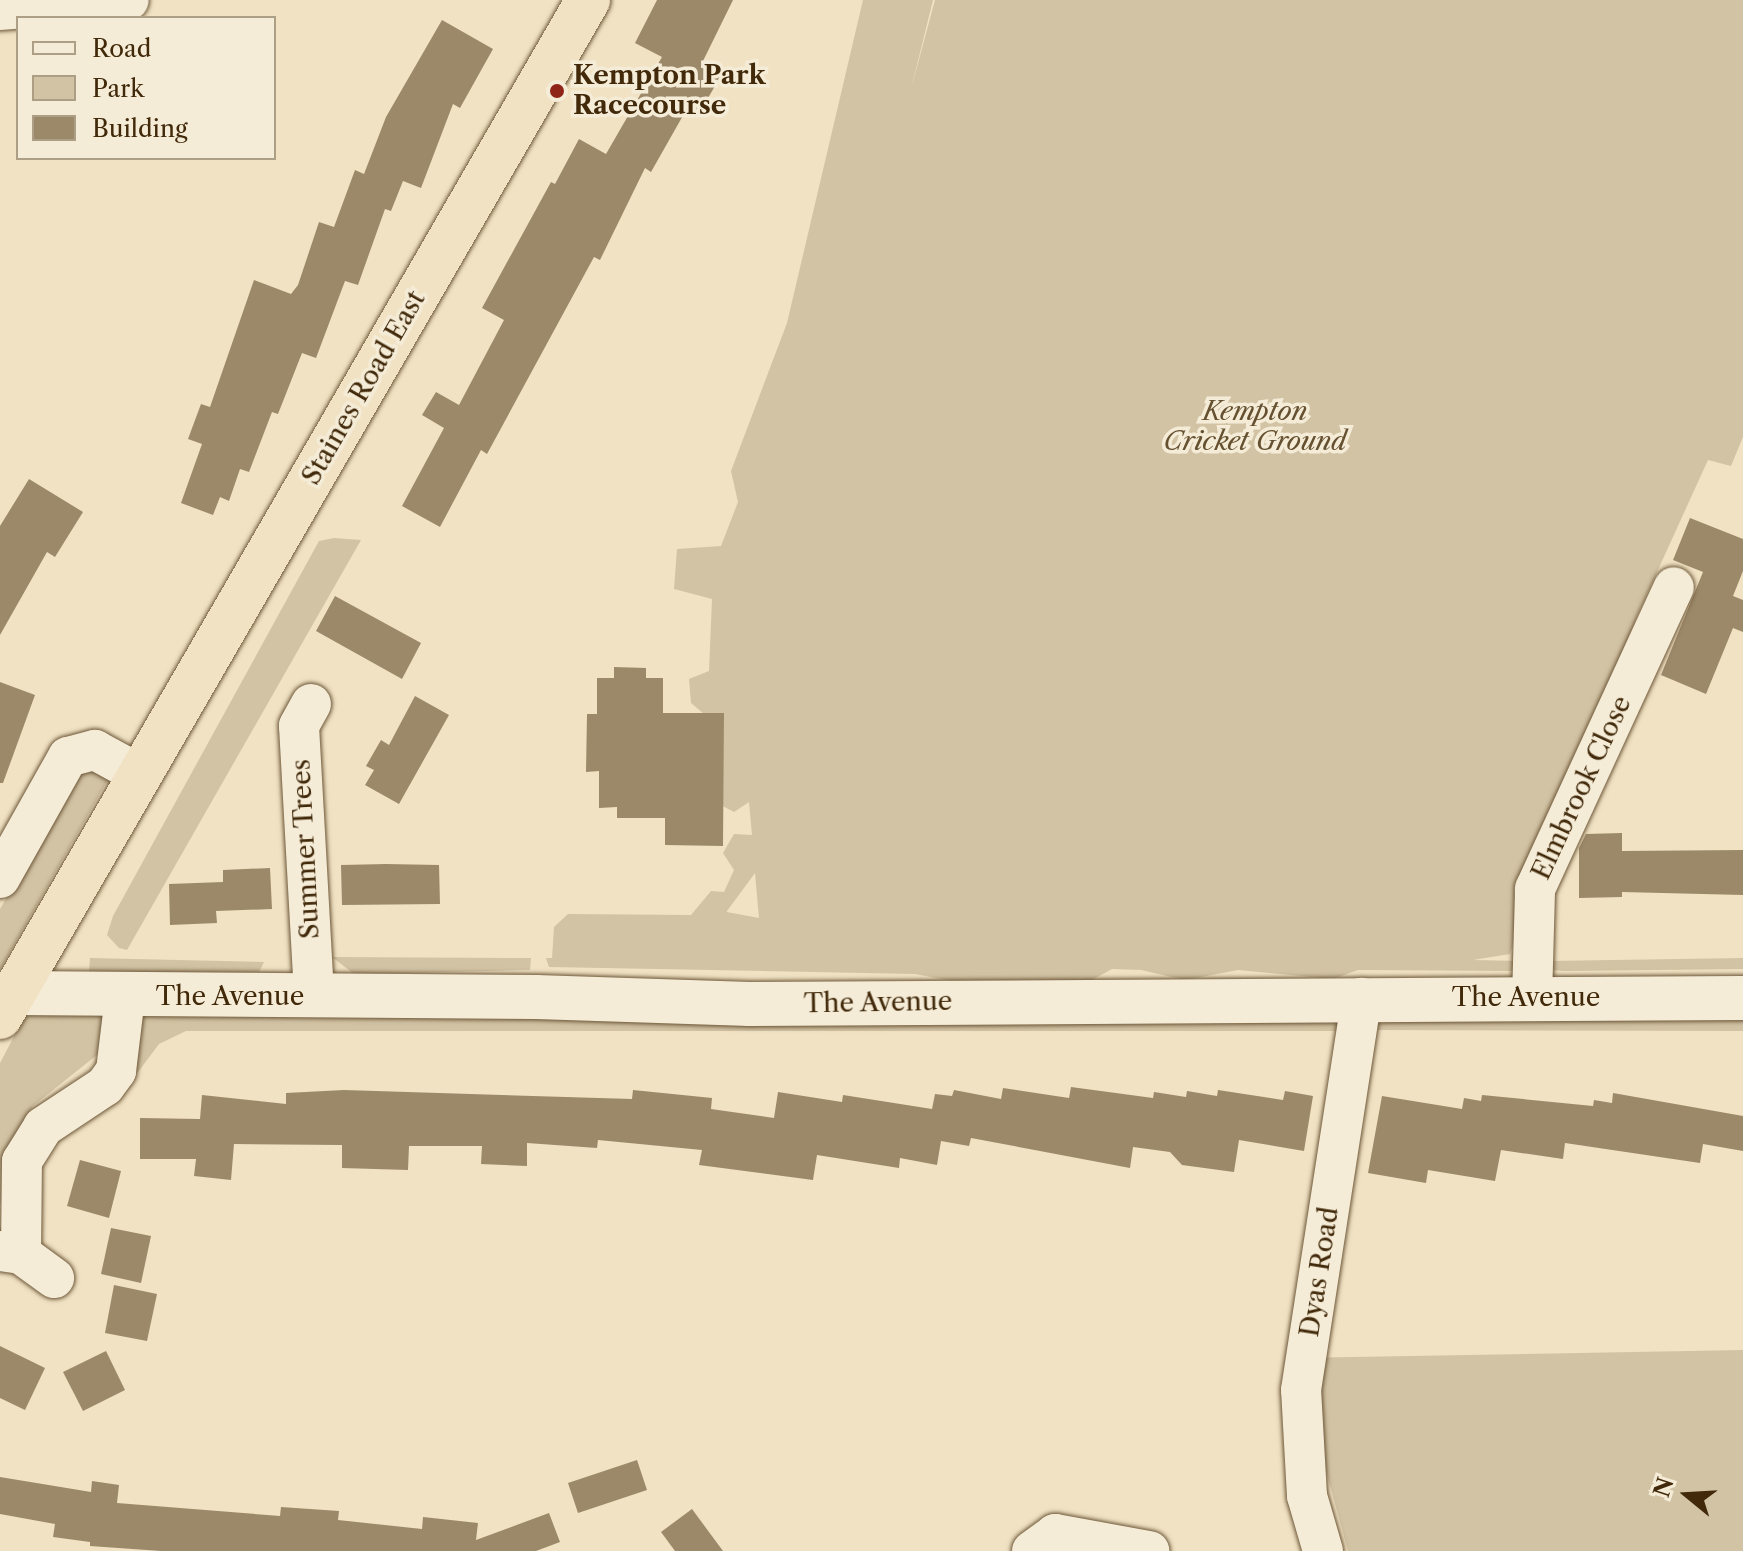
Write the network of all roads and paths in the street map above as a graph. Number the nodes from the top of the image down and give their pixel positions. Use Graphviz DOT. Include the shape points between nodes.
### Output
graph roads {
  1 [pos="129,0"];
  2 [pos="588,0"];
  3 [pos="0,10"];
  4 [pos="1674,587"];
  5 [pos="311,704"];
  6 [pos="141,775"];
  7 [pos="0,878"];
  8 [pos="125,997"];
  9 [pos="314,997"];
  10 [pos="1362,998"];
  11 [pos="1743,998"];
  12 [pos="1532,999"];
  13 [pos="7,1005"];
  14 [pos="10,1252"];
  15 [pos="54,1278"];
  16 [pos="1316,1549"];
  17 [pos="1032,1551"];
  18 [pos="1149,1551"];
  1 -- 3 [label="street"];
  2 -- 6 [label="highway, Staines Road East"];
  4 -- 12 [label="street, Elmbrook Close" via="1535,889"];
  5 -- 9 [label="street, Summer Trees" via="299,726"];
  6 -- 7 [label="street" via="95,750 68,757"];
  6 -- 13 [label="highway, Staines Road East"];
  8 -- 9 [label="street, The Avenue"];
  8 -- 13 [label="street, The Avenue"];
  8 -- 14 [label="street" via="116,1071 105,1086 43,1127 22,1161"];
  9 -- 10 [label="street, The Avenue" via="750,1004"];
  10 -- 12 [label="street, The Avenue"];
  10 -- 16 [label="street, Dyas Road" via="1301,1390"];
  11 -- 12 [label="street, The Avenue"];
  14 -- 15 [label="street"];
  17 -- 18 [label="street" via="1055,1534"];
}
